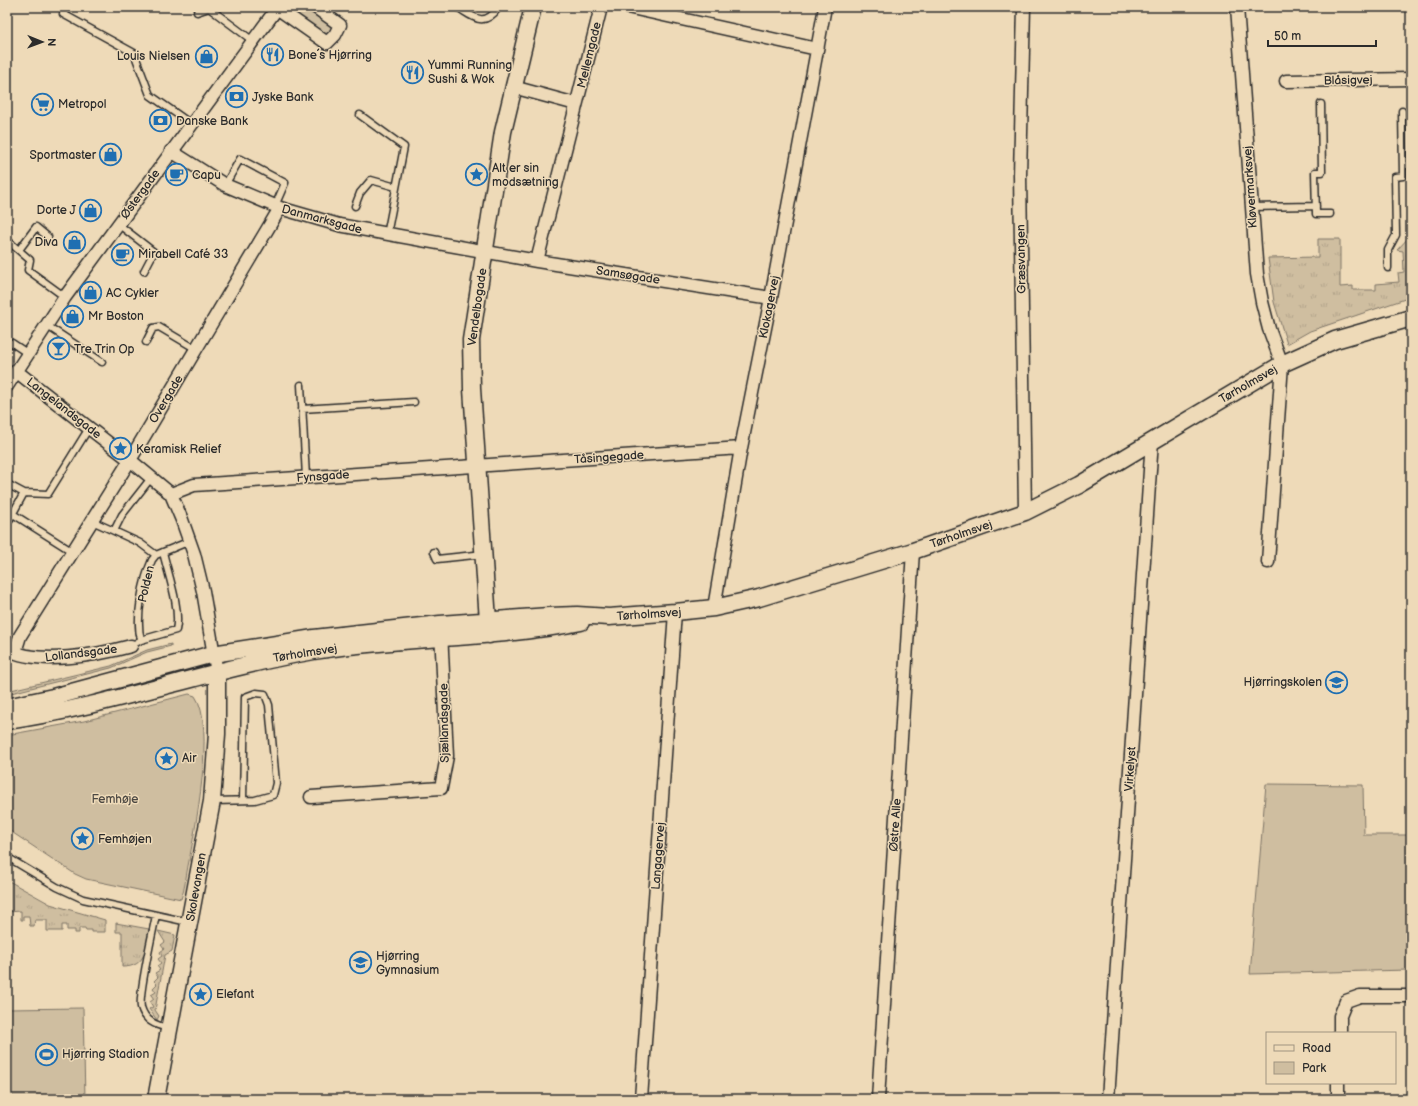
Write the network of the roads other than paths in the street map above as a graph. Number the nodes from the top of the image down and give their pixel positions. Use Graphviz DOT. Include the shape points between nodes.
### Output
graph roads {
  1 [pos="315,7"];
  2 [pos="457,7"];
  3 [pos="499,7"];
  4 [pos="533,7"];
  5 [pos="601,7"];
  6 [pos="627,7"];
  7 [pos="825,7"];
  8 [pos="1024,7"];
  9 [pos="1237,7"];
  10 [pos="210,8"];
  11 [pos="278,8"];
  12 [pos="197,12"];
  13 [pos="63,14"];
  14 [pos="253,41"];
  15 [pos="817,49"];
  16 [pos="1411,79"];
  17 [pos="1286,81"];
  18 [pos="513,87"];
  19 [pos="576,104"];
  20 [pos="1321,104"];
  21 [pos="1402,111"];
  22 [pos="360,115"];
  23 [pos="191,124"];
  24 [pos="171,151"];
  25 [pos="1403,165"];
  26 [pos="1411,165"];
  27 [pos="225,185"];
  28 [pos="396,187"];
  29 [pos="355,206"];
  30 [pos="1316,206"];
  31 [pos="278,207"];
  32 [pos="1252,207"];
  33 [pos="1330,214"];
  34 [pos="118,224"];
  35 [pos="387,235"];
  36 [pos="48,236"];
  37 [pos="7,240"];
  38 [pos="19,250"];
  39 [pos="485,252"];
  40 [pos="537,261"];
  41 [pos="1388,268"];
  42 [pos="144,271"];
  43 [pos="65,297"];
  44 [pos="771,298"];
  45 [pos="1411,318"];
  46 [pos="46,325"];
  47 [pos="146,342"];
  48 [pos="12,343"];
  49 [pos="196,349"];
  50 [pos="27,353"];
  51 [pos="102,362"];
  52 [pos="1282,364"];
  53 [pos="16,371"];
  54 [pos="301,384"];
  55 [pos="7,386"];
  56 [pos="414,402"];
  57 [pos="302,409"];
  58 [pos="90,428"];
  59 [pos="1152,440"];
  60 [pos="741,448"];
  61 [pos="130,460"];
  62 [pos="478,465"];
  63 [pos="306,477"];
  64 [pos="151,478"];
  65 [pos="7,484"];
  66 [pos="24,493"];
  67 [pos="170,494"];
  68 [pos="1025,512"];
  69 [pos="13,514"];
  70 [pos="92,521"];
  71 [pos="7,524"];
  72 [pos="114,531"];
  73 [pos="190,541"];
  74 [pos="913,551"];
  75 [pos="73,552"];
  76 [pos="163,552"];
  77 [pos="434,552"];
  78 [pos="484,554"];
  79 [pos="156,555"];
  80 [pos="1268,562"];
  81 [pos="714,608"];
  82 [pos="675,612"];
  83 [pos="489,628"];
  84 [pos="441,631"];
  85 [pos="136,643"];
  86 [pos="10,651"];
  87 [pos="213,654"];
  88 [pos="217,673"];
  89 [pos="7,707"];
  90 [pos="7,721"];
  91 [pos="311,797"];
  92 [pos="244,800"];
  93 [pos="212,801"];
  94 [pos="7,857"];
  95 [pos="156,915"];
  96 [pos="190,922"];
  97 [pos="1411,996"];
  98 [pos="170,1028"];
  99 [pos="1340,1032"];
  100 [pos="1338,1084"];
  101 [pos="156,1099"];
  102 [pos="641,1099"];
  103 [pos="878,1099"];
  104 [pos="1108,1099"];
  105 [pos="1338,1099"];
  1 -- 11 [label="street" via="340,24 335,35 327,43"];
  2 -- 3 [label="lane" via="478,19 486,19"];
  4 -- 18 [label="street, Vendelbogade"];
  5 -- 19 [label="street, Mellemgade"];
  6 -- 15 [label="street"];
  7 -- 15 [label="street, Klokagervej"];
  8 -- 68 [label="street, Græsvangen" via="1020,175"];
  9 -- 32 [label="street, Kløvermarksvej"];
  10 -- 12 [label="lane"];
  10 -- 14 [label="lane"];
  11 -- 14 [label="street, Østergade"];
  13 -- 23 [label="lane" via="134,53 150,95"];
  14 -- 23 [label="street, Østergade"];
  15 -- 44 [label="street, Klokagervej"];
  16 -- 17 [label="street, Blåsigvej"];
  18 -- 19 [label="street, Mellemgade"];
  18 -- 39 [label="street, Vendelbogade" via="502,132"];
  19 -- 40 [label="street, Mellemgade"];
  20 -- 30 [label="lane" via="1322,172 1315,172"];
  21 -- 25 [label="lane"];
  22 -- 28 [label="lane" via="404,147"];
  23 -- 24 [label="street, Østergade"];
  24 -- 27 [label="street, Danmarksgade"];
  24 -- 34 [label="street, Østergade"];
  25 -- 26 [label="lane"];
  25 -- 41 [label="lane" via="1403,176 1395,176 1396,235 1388,250"];
  27 -- 31 [label="street, Danmarksgade"];
  27 -- 31 [label="lane" via="240,159 285,182"];
  28 -- 29 [label="lane" via="371,180 360,193"];
  28 -- 35 [label="lane"];
  30 -- 32 [label="lane"];
  30 -- 33 [label="lane" via="1316,214"];
  31 -- 35 [label="street, Danmarksgade" via="340,225"];
  31 -- 49 [label="street, Overgade"];
  32 -- 52 [label="street, Kløvermarksvej" via="1257,274 1262,302"];
  34 -- 42 [label="lane" via="154,252"];
  34 -- 43 [label="street, Østergade"];
  35 -- 39 [label="street, Danmarksgade"];
  36 -- 38 [label="lane" via="36,227"];
  37 -- 38 [label="lane"];
  38 -- 43 [label="lane" via="30,260 28,270"];
  39 -- 40 [label="street, Samsøgade"];
  39 -- 62 [label="street, Vendelbogade" via="471,340"];
  40 -- 44 [label="street, Samsøgade"];
  43 -- 46 [label="street, Østergade"];
  44 -- 60 [label="street, Klokagervej"];
  45 -- 52 [label="street, Tørholmsvej" via="1335,340"];
  46 -- 50 [label="street, Østergade"];
  46 -- 51 [label="lane"];
  47 -- 49 [label="lane" via="154,328 160,327"];
  48 -- 50 [label="lane"];
  49 -- 61 [label="street, Overgade"];
  50 -- 53 [label="street, Østergade"];
  52 -- 59 [label="street, Tørholmsvej"];
  52 -- 80 [label="street, Tørholmsvej"];
  53 -- 55 [label="street, Østergade"];
  53 -- 58 [label="street, Langelandsgade"];
  54 -- 57 [label="lane"];
  56 -- 57 [label="lane"];
  57 -- 63 [label="lane"];
  58 -- 61 [label="street, Langelandsgade"];
  58 -- 66 [label="lane" via="48,494"];
  59 -- 68 [label="street, Tørholmsvej" via="1079,485"];
  59 -- 104 [label="street, Virkelyst"];
  60 -- 62 [label="street, Tåsingegade"];
  60 -- 81 [label="street, Klokagervej"];
  61 -- 64 [label="street"];
  61 -- 70 [label="street, Overgade"];
  62 -- 63 [label="street, Fynsgade"];
  62 -- 78 [label="street, Vendelbogade"];
  63 -- 67 [label="street, Fynsgade" via="194,485"];
  64 -- 67 [label="street"];
  64 -- 72 [label="lane" via="122,516"];
  65 -- 66 [label="lane"];
  66 -- 69 [label="lane"];
  67 -- 73 [label="street"];
  68 -- 74 [label="street, Tørholmsvej"];
  69 -- 71 [label="lane"];
  69 -- 75 [label="lane"];
  70 -- 72 [label="lane"];
  70 -- 75 [label="street, Overgade"];
  72 -- 79 [label="lane" via="140,543"];
  73 -- 76 [label="lane, Polden"];
  73 -- 87 [label="street" via="203,592"];
  74 -- 81 [label="street, Tørholmsvej" via="759,598"];
  74 -- 103 [label="street, Østre Alle"];
  75 -- 86 [label="street, Overgade"];
  76 -- 79 [label="lane, Polden"];
  76 -- 85 [label="lane" via="177,612 176,630"];
  77 -- 78 [label="lane" via="437,559"];
  78 -- 83 [label="street, Vendelbogade"];
  79 -- 85 [label="lane, Polden" via="149,566 139,612"];
  81 -- 82 [label="street, Tørholmsvej"];
  82 -- 83 [label="street, Tørholmsvej" via="609,617 550,629"];
  82 -- 102 [label="street, Langagervej"];
  83 -- 84 [label="street, Tørholmsvej"];
  84 -- 87 [label="street, Tørholmsvej" via="330,636"];
  84 -- 88 [label="street, Tørholmsvej" via="315,650"];
  84 -- 91 [label="street, Sjællandsgade" via="446,756 441,788"];
  85 -- 86 [label="street, Lollandsgade" via="110,652 41,659"];
  87 -- 88 [label="street"];
  87 -- 89 [label="street, Tørholmsvej"];
  88 -- 90 [label="street, Tørholmsvej" via="95,705"];
  88 -- 93 [label="street, Skolevangen" via="217,734"];
  92 -- 92 [label="lane" via="255,800 273,794 276,783 269,705 264,694 256,693 245,698"];
  92 -- 93 [label="lane"];
  93 -- 96 [label="street, Skolevangen"];
  94 -- 95 [label="lane" via="57,887 83,899"];
  95 -- 96 [label="lane"];
  95 -- 98 [label="lane" via="141,1006 150,1022"];
  96 -- 98 [label="street, Skolevangen"];
  97 -- 99 [label="street" via="1360,996 1346,1002 1340,1016"];
  98 -- 101 [label="street, Skolevangen"];
  100 -- 105 [label="street"];
}
